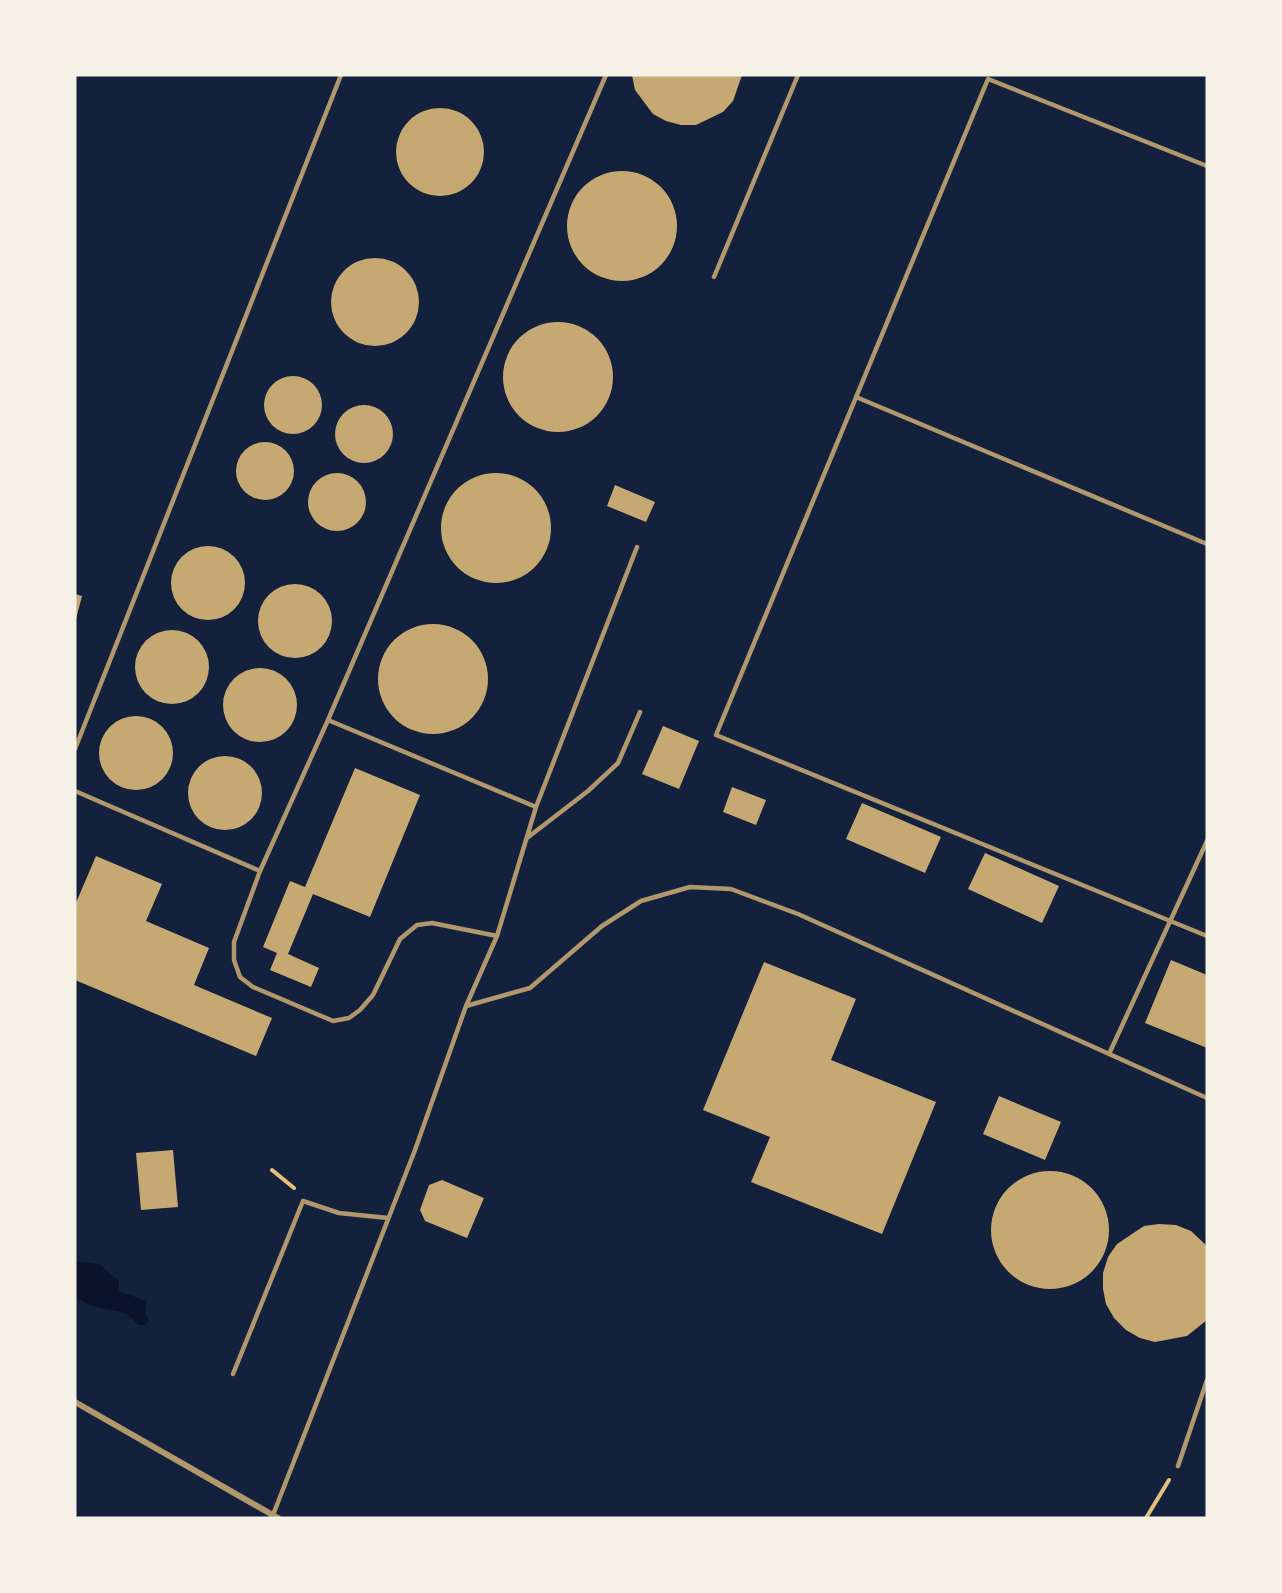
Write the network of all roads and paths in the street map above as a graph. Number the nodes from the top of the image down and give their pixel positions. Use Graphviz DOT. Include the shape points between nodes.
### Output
graph roads {
  1 [pos="341,75"];
  2 [pos="606,75"];
  3 [pos="798,75"];
  4 [pos="1207,166"];
  5 [pos="714,277"];
  6 [pos="856,397"];
  7 [pos="1207,544"];
  8 [pos="638,547"];
  9 [pos="640,712"];
  10 [pos="328,720"];
  11 [pos="75,749"];
  12 [pos="75,791"];
  13 [pos="536,807"];
  14 [pos="527,838"];
  15 [pos="1207,841"];
  16 [pos="260,871"];
  17 [pos="1171,920"];
  18 [pos="497,936"];
  19 [pos="1207,936"];
  20 [pos="466,1006"];
  21 [pos="1109,1054"];
  22 [pos="1207,1098"];
  23 [pos="272,1170"];
  24 [pos="303,1201"];
  25 [pos="388,1218"];
  26 [pos="233,1374"];
  27 [pos="1207,1380"];
  28 [pos="75,1402"];
  29 [pos="1178,1466"];
  30 [pos="275,1516"];
  31 [pos="1146,1518"];
  1 -- 11 [label="lane"];
  2 -- 10 [label="lane"];
  3 -- 5 [label="lane"];
  4 -- 6 [label="lane" via="988,80"];
  6 -- 7 [label="lane"];
  6 -- 17 [label="lane" via="716,735"];
  8 -- 13 [label="lane"];
  9 -- 14 [label="lane" via="618,763"];
  10 -- 13 [label="lane"];
  10 -- 16 [label="lane"];
  12 -- 16 [label="lane"];
  13 -- 14 [label="lane"];
  14 -- 18 [label="lane"];
  15 -- 17 [label="lane"];
  16 -- 18 [label="lane" via="234,942 234,960 240,977 253,987 333,1021 349,1018 360,1010 373,994 400,939 417,925 432,923"];
  17 -- 19 [label="lane"];
  17 -- 21 [label="lane"];
  18 -- 20 [label="lane"];
  20 -- 21 [label="lane" via="530,988 602,926 641,901 690,887 730,889 798,914"];
  20 -- 25 [label="lane"];
  21 -- 22 [label="lane"];
  23 -- 24 [label="path" via="289,1182"];
  24 -- 25 [label="lane" via="339,1213"];
  24 -- 26 [label="lane"];
  25 -- 30 [label="lane"];
  27 -- 29 [label="lane"];
  28 -- 30 [label="street"];
  29 -- 31 [label="path"];
}
